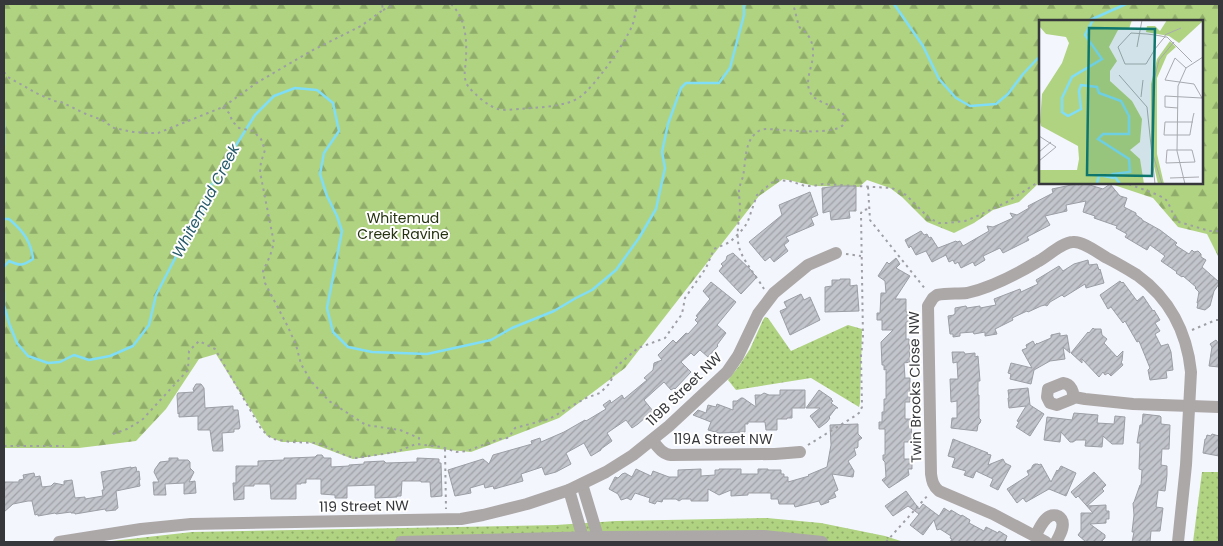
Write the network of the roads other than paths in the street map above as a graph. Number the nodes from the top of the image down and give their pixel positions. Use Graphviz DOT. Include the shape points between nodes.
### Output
graph roads {
  1 [pos="836,253"];
  2 [pos="1074,396"];
  3 [pos="1190,406"];
  4 [pos="1219,407"];
  5 [pos="652,440"];
  6 [pos="800,452"];
  7 [pos="582,484"];
  8 [pos="570,490"];
  9 [pos="598,537"];
  10 [pos="583,538"];
  11 [pos="1040,539"];
  12 [pos="59,542"];
  13 [pos="401,542"];
  14 [pos="822,542"];
  15 [pos="1056,542"];
  16 [pos="1178,542"];
  1 -- 5 [label="street, 119B Street NW" via="808,265 774,293 758,314 727,372"];
  2 -- 3 [label="street" via="1133,404"];
  3 -- 4 [label="street"];
  3 -- 11 [label="street, Twin Brooks Close NW" via="1188,353 1179,325 1167,305 1136,274 1080,242 1064,244 1030,266 989,286 933,298 928,312 931,474 935,488"];
  3 -- 16 [label="street, Twin Brooks Close NW"];
  5 -- 6 [label="street, 119A Street NW" via="667,455"];
  5 -- 7 [label="street, 119 Street NW" via="621,463"];
  7 -- 8 [label="street, 119 Street NW"];
  7 -- 9 [label="street"];
  8 -- 10 [label="street"];
  8 -- 12 [label="street, 119 Street NW" via="483,516 461,519 191,524"];
  9 -- 10 [label="street"];
  9 -- 14 [label="street" via="764,536"];
  10 -- 13 [label="street"];
  11 -- 15 [label="street" via="1046,520 1055,515 1063,523"];
}
